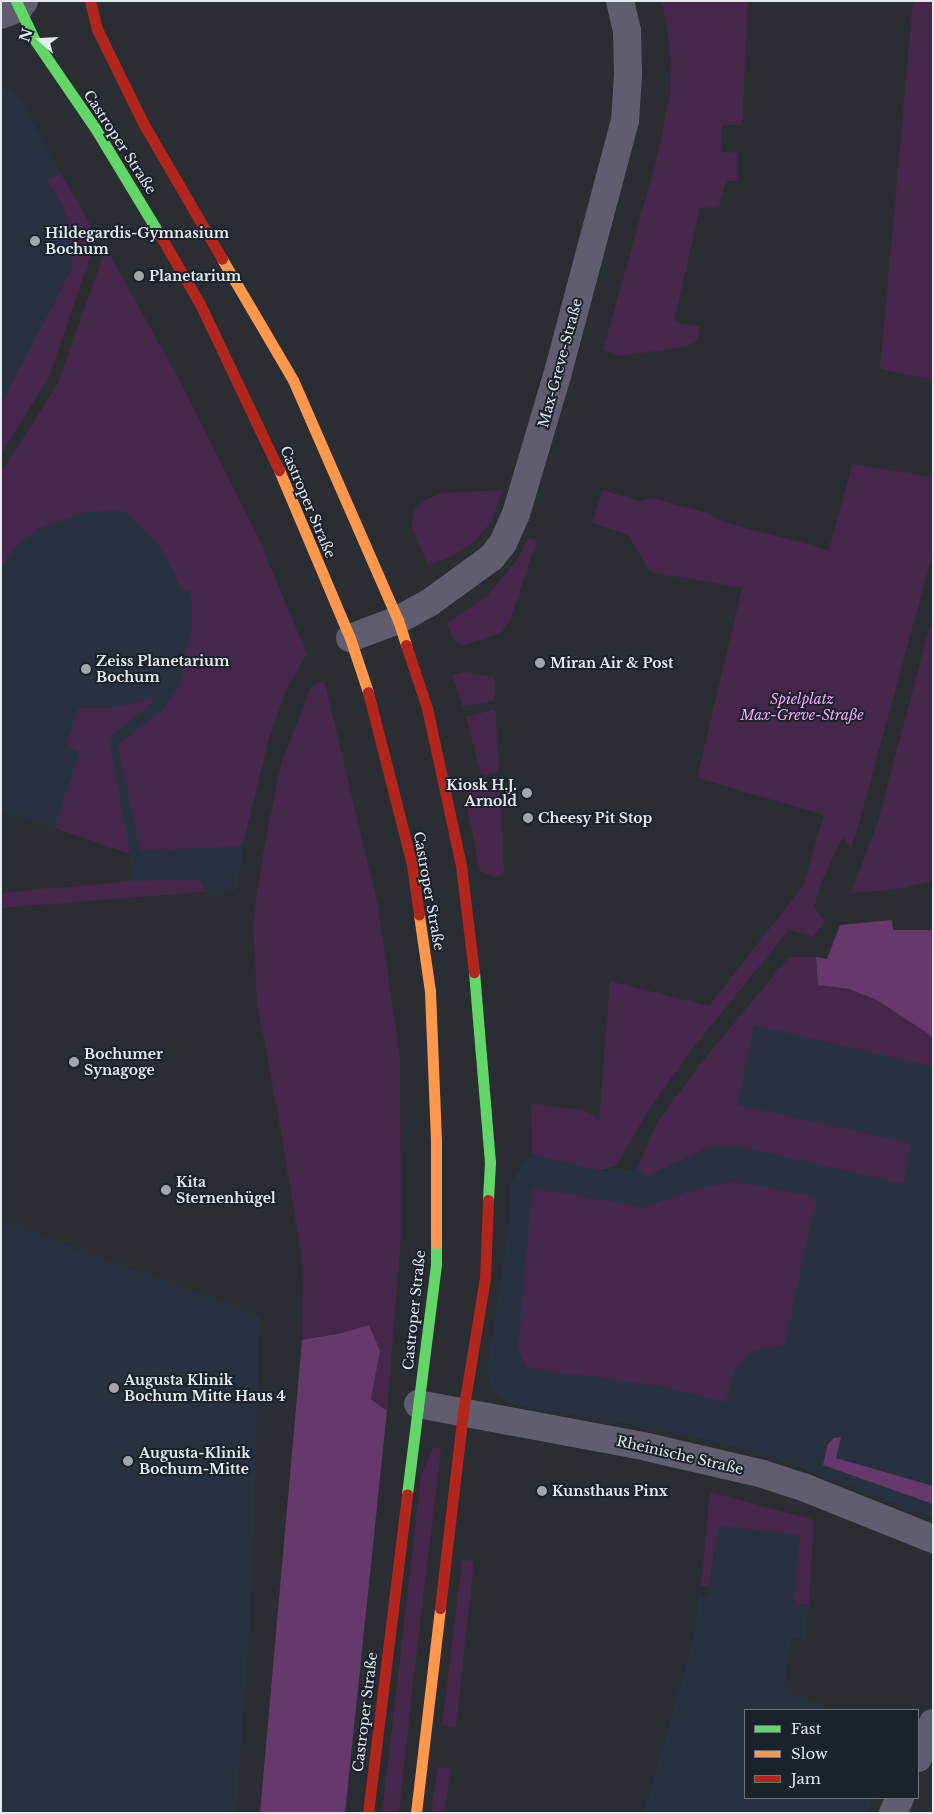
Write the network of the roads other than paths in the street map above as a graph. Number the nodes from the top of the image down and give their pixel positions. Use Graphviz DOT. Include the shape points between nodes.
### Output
graph roads {
  1 [pos="90,1"];
  2 [pos="620,1"];
  3 [pos="15,6"];
  4 [pos="398,620"];
  5 [pos="350,638"];
  6 [pos="418,1404"];
  7 [pos="463,1412"];
  8 [pos="933,1539"];
  9 [pos="933,1723"];
  10 [pos="919,1756"];
  11 [pos="899,1799"];
  12 [pos="368,1813"];
  13 [pos="416,1813"];
  14 [pos="892,1813"];
  1 -- 4 [label="main road, Castroper Straße" via="97,29 143,123 293,380"];
  2 -- 4 [label="street, Max-Greve-Straße" via="627,31 625,121 558,376 516,514 503,544 491,558 429,603"];
  3 -- 5 [label="main road, Castroper Straße" via="44,56 95,128 200,304 280,472"];
  4 -- 5 [label="street, Max-Greve-Straße"];
  4 -- 7 [label="main road, Castroper Straße" via="427,708 461,865 472,948 490,1162 485,1278"];
  5 -- 6 [label="main road, Castroper Straße" via="368,691 412,865 430,991 436,1142 436,1263"];
  6 -- 7 [label="street, Rheinische Straße"];
  6 -- 12 [label="main road, Castroper Straße"];
  7 -- 8 [label="street, Rheinische Straße" via="647,1447 763,1474"];
  7 -- 13 [label="main road, Castroper Straße"];
  9 -- 10 [label="street"];
  11 -- 14 [label="street"];
}
